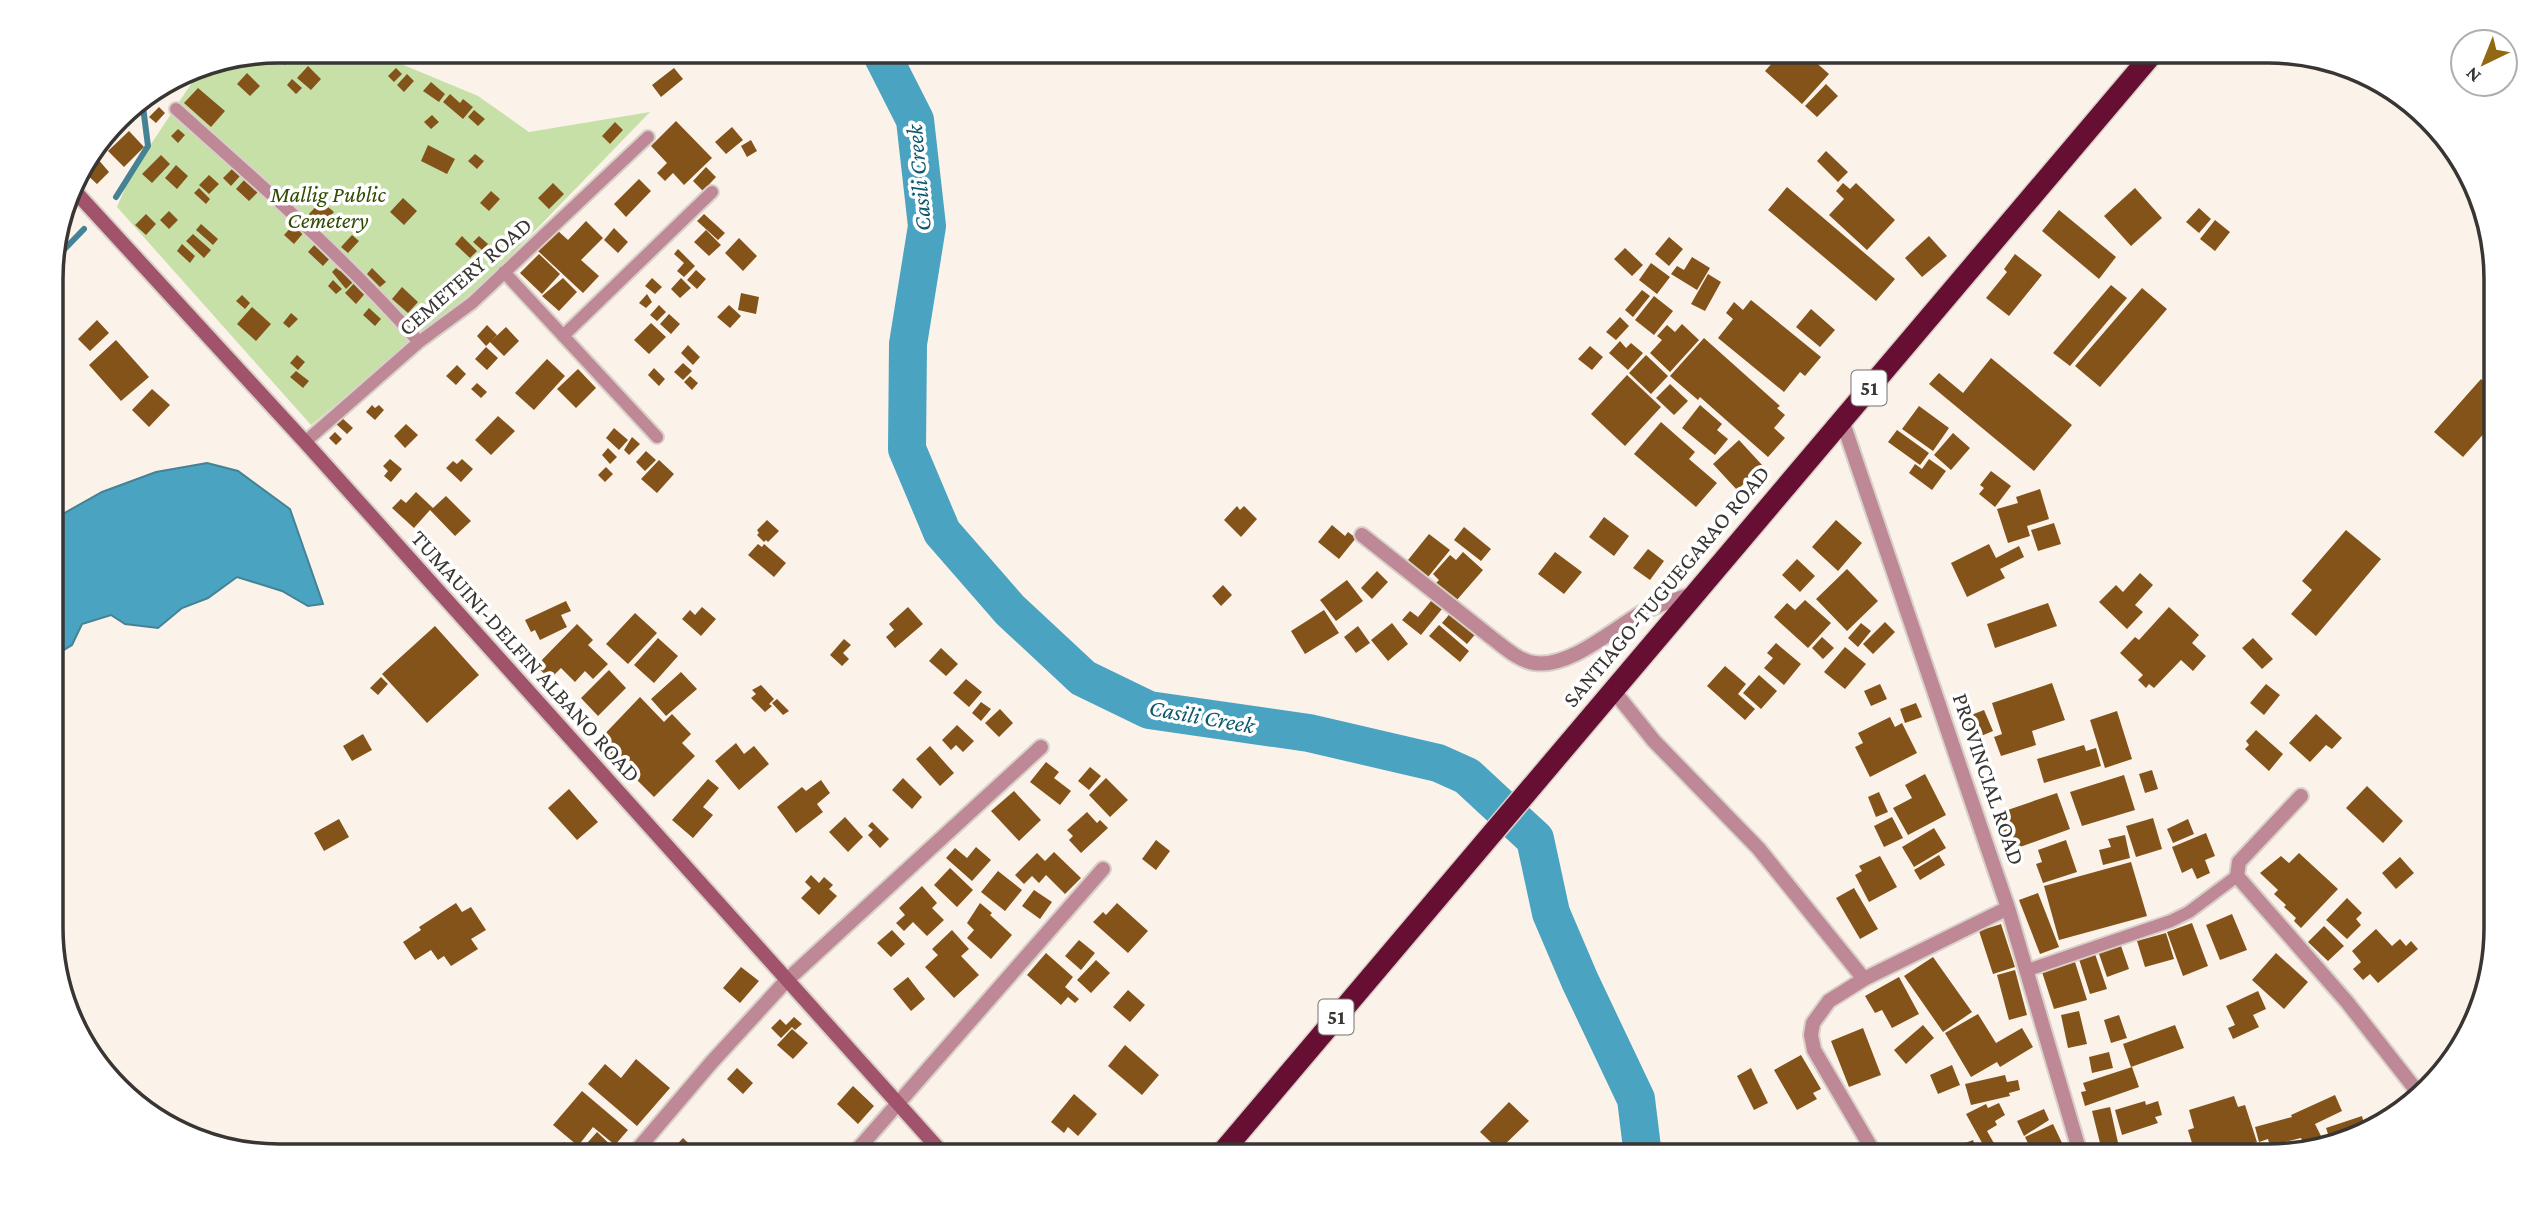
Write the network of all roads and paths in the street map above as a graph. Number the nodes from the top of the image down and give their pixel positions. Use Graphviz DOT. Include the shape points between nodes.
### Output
graph roads {
  1 [pos="2145,63"];
  2 [pos="176,109"];
  3 [pos="648,137"];
  4 [pos="712,192"];
  5 [pos="80,196"];
  6 [pos="504,272"];
  7 [pos="563,336"];
  8 [pos="419,342"];
  9 [pos="1842,420"];
  10 [pos="657,437"];
  11 [pos="305,442"];
  12 [pos="1362,535"];
  13 [pos="1693,594"];
  14 [pos="1613,691"];
  15 [pos="1041,747"];
  16 [pos="2301,796"];
  17 [pos="1103,869"];
  18 [pos="2237,876"];
  19 [pos="2008,908"];
  20 [pos="2028,970"];
  21 [pos="1864,979"];
  22 [pos="786,981"];
  23 [pos="2413,1087"];
  24 [pos="897,1103"];
  25 [pos="642,1144"];
  26 [pos="862,1144"];
  27 [pos="934,1144"];
  28 [pos="1229,1144"];
  29 [pos="1869,1144"];
  30 [pos="2078,1144"];
  1 -- 9 [label="highway, SANTIAGO-TUGUEGARAO ROAD / 51"];
  2 -- 8 [label="lane" via="308,226"];
  3 -- 6 [label="lane, CEMETERY ROAD"];
  4 -- 7 [label="lane"];
  5 -- 11 [label="main road, TUMAUINI-DELFIN ALBANO ROAD"];
  6 -- 7 [label="lane"];
  6 -- 8 [label="lane, CEMETERY ROAD" via="472,303"];
  7 -- 10 [label="lane"];
  8 -- 11 [label="lane, CEMETERY ROAD"];
  9 -- 13 [label="highway, SANTIAGO-TUGUEGARAO ROAD / 51"];
  9 -- 19 [label="street, PROVINCIAL ROAD"];
  11 -- 22 [label="main road, TUMAUINI-DELFIN ALBANO ROAD"];
  12 -- 13 [label="street" via="1492,638 1534,663 1578,652 1641,613"];
  13 -- 14 [label="highway, SANTIAGO-TUGUEGARAO ROAD / 51"];
  14 -- 21 [label="street" via="1759,849"];
  14 -- 28 [label="highway, SANTIAGO-TUGUEGARAO ROAD / 51"];
  15 -- 22 [label="street"];
  16 -- 18 [label="street" via="2239,862"];
  17 -- 24 [label="street"];
  18 -- 20 [label="lane" via="2171,921"];
  18 -- 23 [label="street"];
  19 -- 20 [label="street, PROVINCIAL ROAD"];
  19 -- 21 [label="street"];
  20 -- 30 [label="street, PROVINCIAL ROAD"];
  21 -- 29 [label="street" via="1829,1001 1813,1023 1811,1035 1814,1050"];
  22 -- 24 [label="main road, TUMAUINI-DELFIN ALBANO ROAD"];
  22 -- 25 [label="street"];
  24 -- 26 [label="street"];
  24 -- 27 [label="main road, TUMAUINI-DELFIN ALBANO ROAD"];
}
